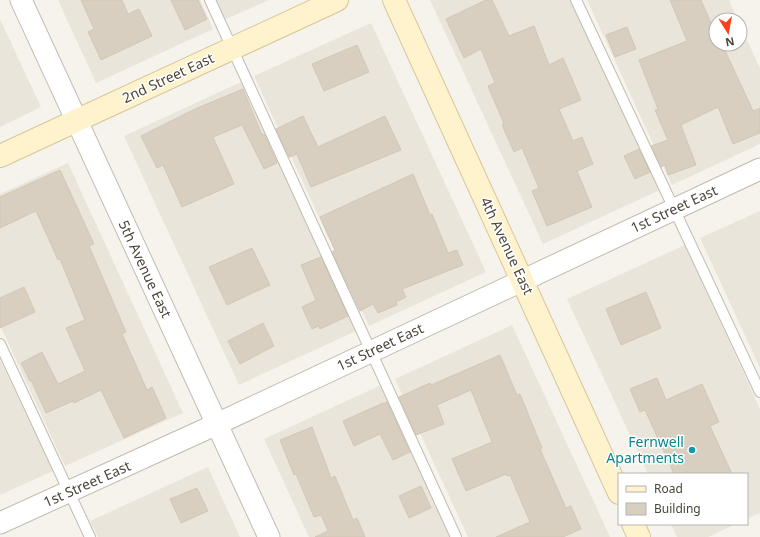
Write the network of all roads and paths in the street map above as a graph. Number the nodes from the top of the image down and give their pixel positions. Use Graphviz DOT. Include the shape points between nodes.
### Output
graph roads {
  1 [pos="21,0"];
  2 [pos="210,0"];
  3 [pos="337,0"];
  4 [pos="394,0"];
  5 [pos="576,0"];
  6 [pos="232,48"];
  7 [pos="77,121"];
  8 [pos="0,156"];
  9 [pos="760,169"];
  10 [pos="674,209"];
  11 [pos="522,280"];
  12 [pos="0,344"];
  13 [pos="370,352"];
  14 [pos="760,392"];
  15 [pos="217,424"];
  16 [pos="618,491"];
  17 [pos="69,492"];
  18 [pos="0,523"];
  19 [pos="633,525"];
  20 [pos="90,537"];
  21 [pos="270,537"];
  22 [pos="456,537"];
  23 [pos="639,537"];
  1 -- 7 [label="street, 5th Avenue East"];
  2 -- 6 [label="lane"];
  3 -- 6 [label="street, 2nd Street East"];
  4 -- 11 [label="street, 4th Avenue East"];
  5 -- 10 [label="lane"];
  6 -- 7 [label="street, 2nd Street East"];
  6 -- 13 [label="lane"];
  7 -- 8 [label="street, 2nd Street East"];
  7 -- 15 [label="street, 5th Avenue East"];
  9 -- 10 [label="street, 1st Street East"];
  10 -- 11 [label="street, 1st Street East"];
  10 -- 14 [label="lane"];
  11 -- 13 [label="street, 1st Street East"];
  11 -- 16 [label="street, 4th Avenue East"];
  12 -- 17 [label="lane"];
  13 -- 15 [label="street, 1st Street East"];
  13 -- 22 [label="lane"];
  15 -- 17 [label="street, 1st Street East"];
  15 -- 21 [label="street, 5th Avenue East"];
  17 -- 18 [label="street, 1st Street East"];
  17 -- 20 [label="lane"];
  19 -- 23 [label="street"];
}
